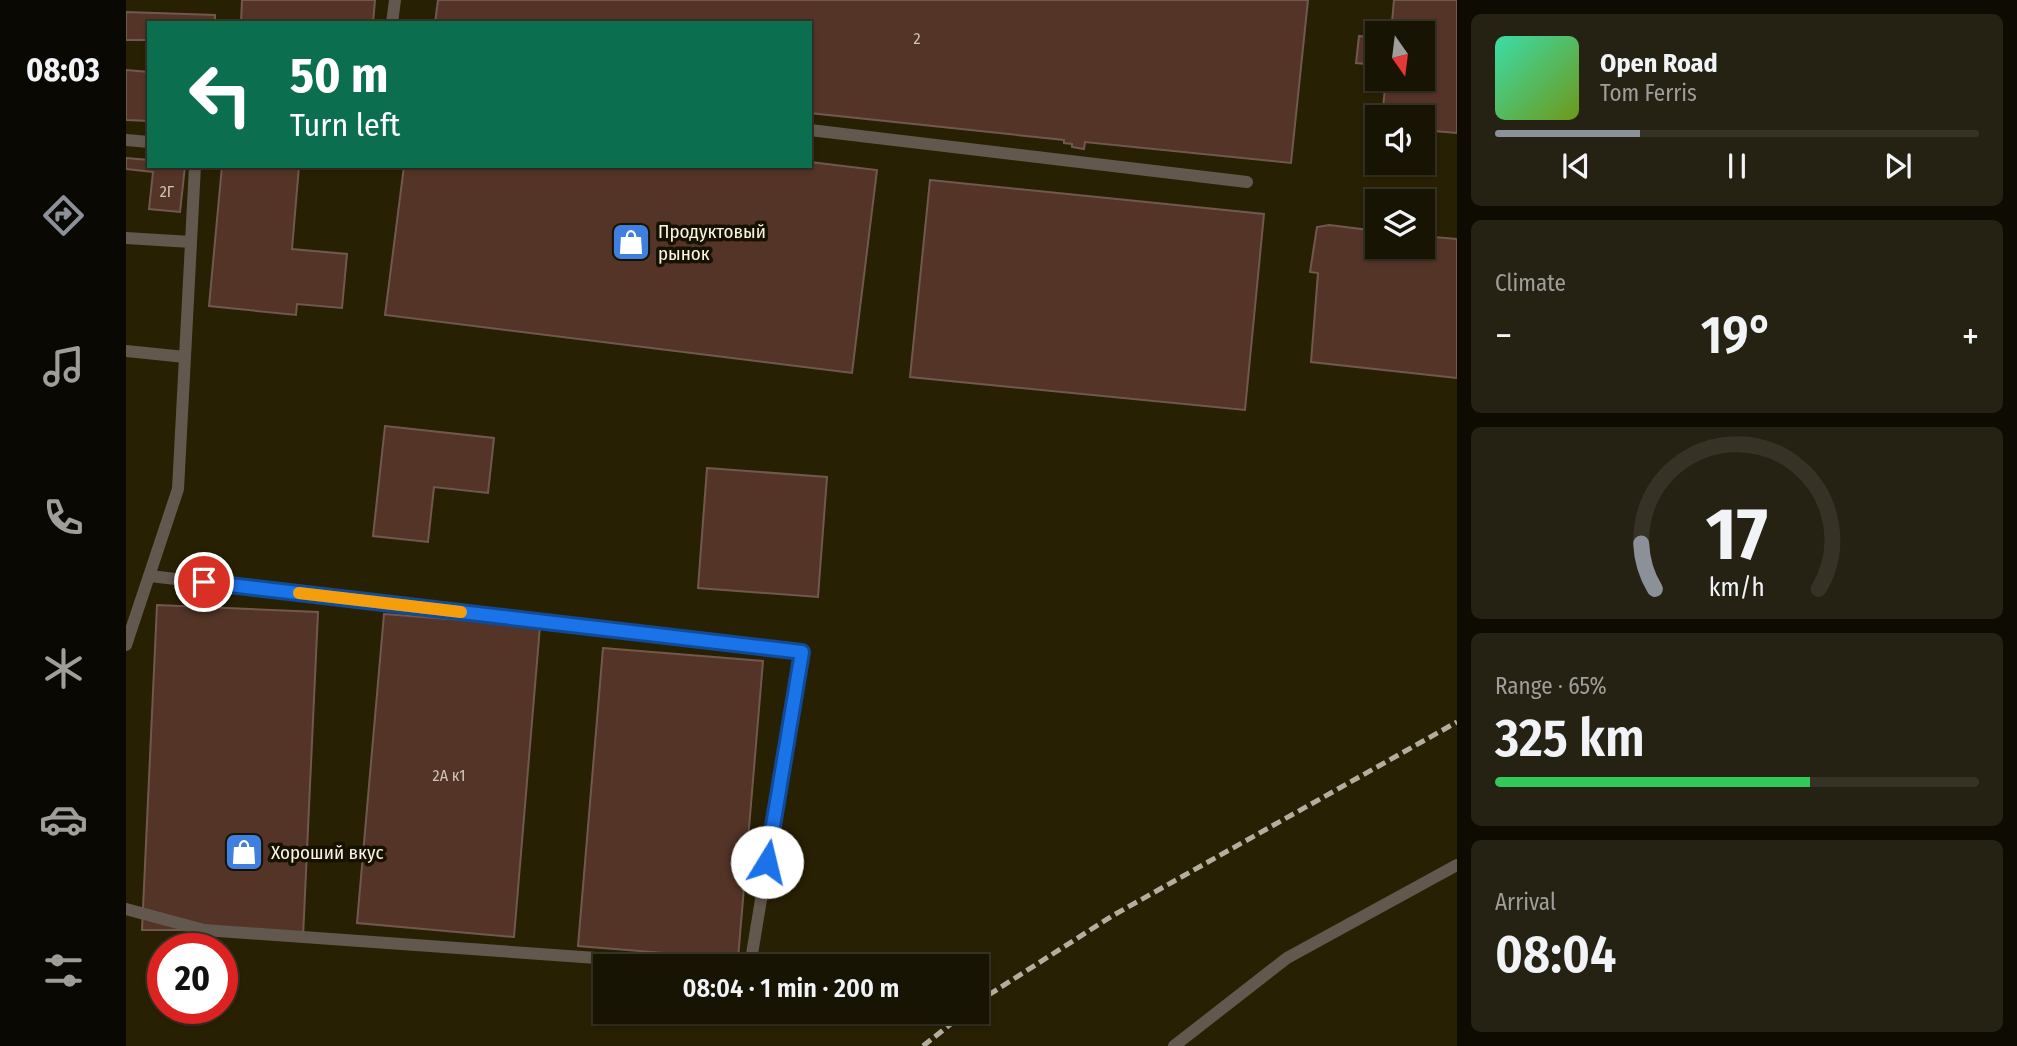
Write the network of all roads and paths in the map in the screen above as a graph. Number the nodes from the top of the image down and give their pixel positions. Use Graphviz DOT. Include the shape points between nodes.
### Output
graph roads {
  1 [pos="395,0"];
  2 [pos="392,21"];
  3 [pos="812,130"];
  4 [pos="126,140"];
  5 [pos="147,142"];
  6 [pos="195,168"];
  7 [pos="1247,182"];
  8 [pos="126,238"];
  9 [pos="191,242"];
  10 [pos="126,351"];
  11 [pos="185,357"];
  12 [pos="149,576"];
  13 [pos="126,645"];
  14 [pos="1457,865"];
  15 [pos="126,909"];
  16 [pos="752,954"];
  17 [pos="593,958"];
  18 [pos="1174,1046"];
  1 -- 2 [label="lane"];
  3 -- 7 [label="lane"];
  4 -- 5 [label="lane"];
  6 -- 9 [label="lane"];
  8 -- 9 [label="lane"];
  9 -- 11 [label="lane"];
  10 -- 11 [label="lane"];
  11 -- 12 [label="lane" via="178,489"];
  12 -- 13 [label="lane"];
  12 -- 16 [label="lane" via="802,652"];
  14 -- 18 [label="lane" via="1287,958"];
  15 -- 17 [label="lane" via="204,930"];
}
